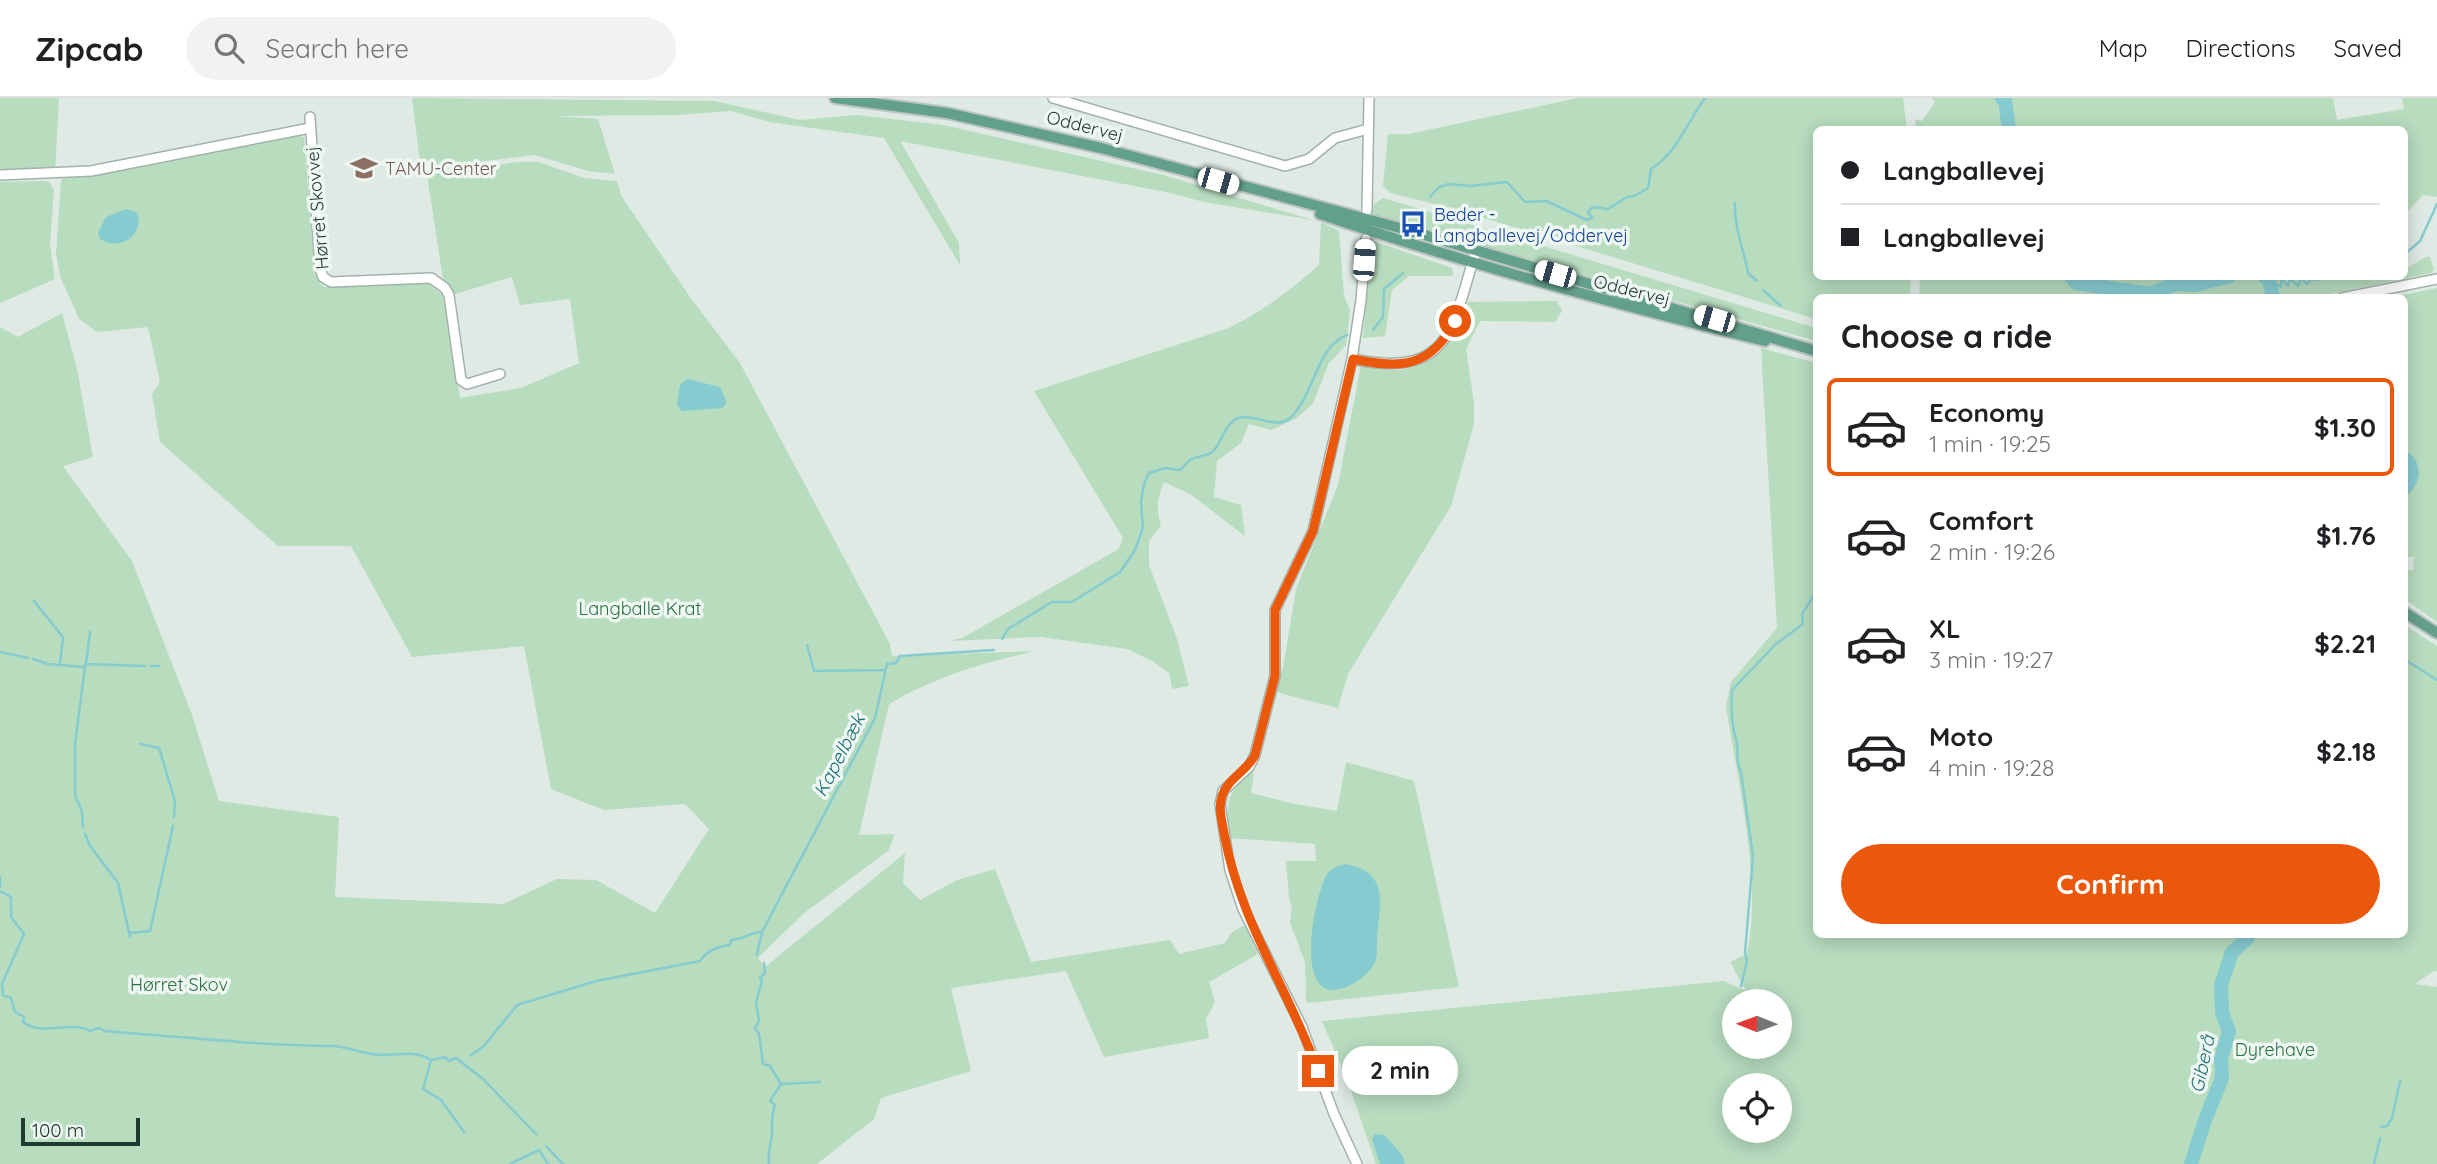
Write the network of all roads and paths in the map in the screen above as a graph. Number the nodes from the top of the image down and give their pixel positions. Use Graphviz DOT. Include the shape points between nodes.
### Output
graph roads {
  1 [pos="835,98"];
  2 [pos="1053,98"];
  3 [pos="1369,98"];
  4 [pos="310,117"];
  5 [pos="310,128"];
  6 [pos="1368,129"];
  7 [pos="0,175"];
  8 [pos="1241,187"];
  9 [pos="1367,210"];
  10 [pos="1366,239"];
  11 [pos="1475,252"];
  12 [pos="1472,264"];
  13 [pos="2437,279"];
  14 [pos="2362,294"];
  15 [pos="1813,351"];
  16 [pos="1813,351"];
  17 [pos="1353,359"];
  18 [pos="500,374"];
  19 [pos="2408,615"];
  20 [pos="2437,633"];
  21 [pos="1357,1164"];
  1 -- 8 [label="main road, Oddervej" via="1019,127"];
  2 -- 6 [label="street" via="1285,166 1309,159 1335,138"];
  3 -- 6 [label="street"];
  4 -- 5 [label="street, Hørret Skovvej"];
  5 -- 7 [label="street, Hørret Skovvej" via="91,171"];
  5 -- 18 [label="street, Hørret Skovvej" via="323,277 331,282 431,278 449,295 461,380 467,384"];
  6 -- 9 [label="street"];
  8 -- 11 [label="main road, Oddervej"];
  8 -- 12 [label="main road, Oddervej"];
  10 -- 17 [label="street"];
  11 -- 12 [label="street"];
  11 -- 15 [label="main road, Oddervej"];
  12 -- 16 [label="main road, Oddervej" via="1598,300"];
  12 -- 17 [label="street" via="1455,321 1434,352 1401,365"];
  13 -- 14 [label="street"];
  17 -- 21 [label="street" via="1313,531 1275,610 1275,676 1255,755 1223,792 1220,803 1230,870 1244,909 1302,1027"];
  19 -- 20 [label="main road"];
}
